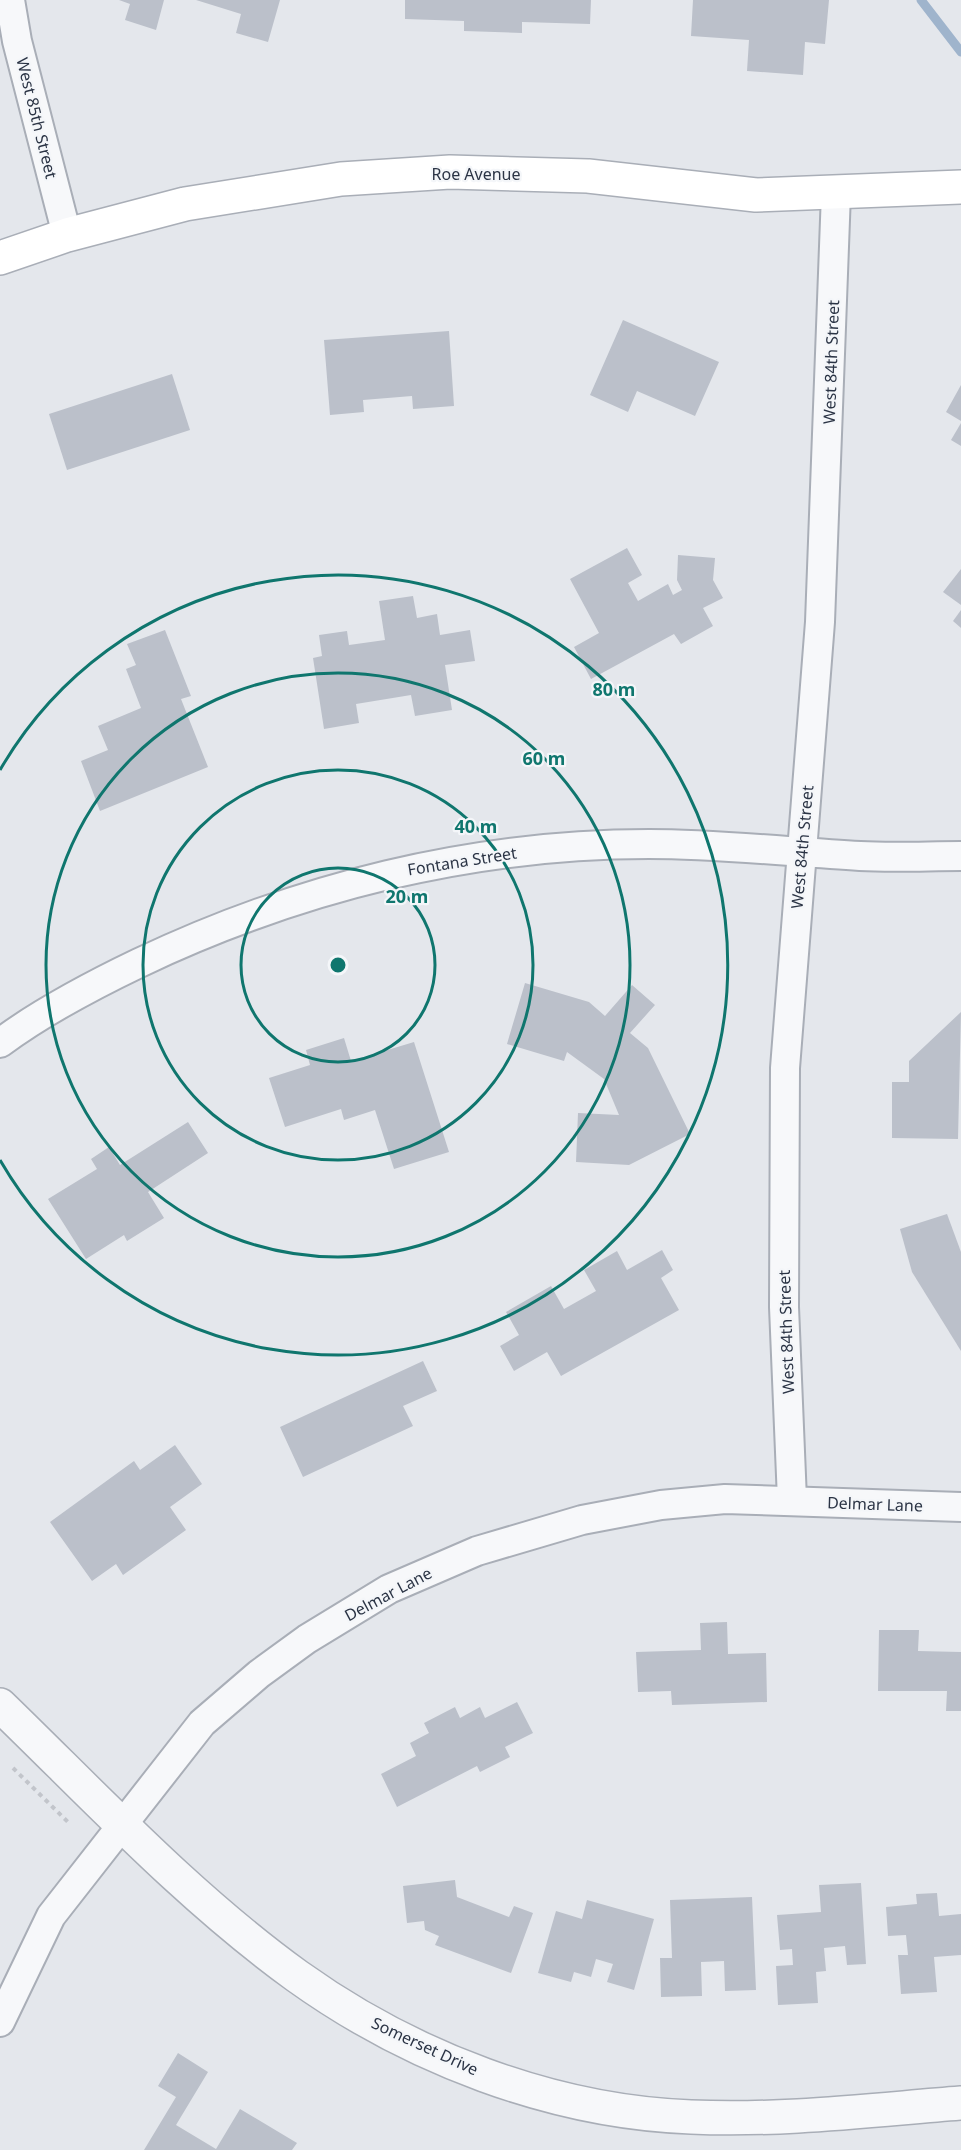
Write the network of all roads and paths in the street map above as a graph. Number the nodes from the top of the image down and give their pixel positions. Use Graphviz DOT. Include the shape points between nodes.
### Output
graph roads {
  1 [pos="10,0"];
  2 [pos="961,187"];
  3 [pos="836,194"];
  4 [pos="67,235"];
  5 [pos="0,258"];
  6 [pos="802,851"];
  7 [pos="961,856"];
  8 [pos="0,1043"];
  9 [pos="792,1500"];
  10 [pos="961,1507"];
  11 [pos="0,1705"];
  12 [pos="122,1824"];
  13 [pos="0,2022"];
  14 [pos="961,2103"];
  1 -- 4 [label="street, West 85th Street"];
  2 -- 3 [label="main road, Roe Avenue"];
  3 -- 4 [label="main road, Roe Avenue" via="756,195 588,176 450,172 341,179 255,190"];
  3 -- 6 [label="street, West 84th Street" via="820,622"];
  4 -- 5 [label="main road, Roe Avenue"];
  6 -- 7 [label="street, Fontana Street" via="863,856"];
  6 -- 8 [label="street, Fontana Street" via="651,844 590,846 410,868 288,902 196,936 99,982"];
  6 -- 9 [label="street, West 84th Street" via="785,1068 783,1179"];
  9 -- 10 [label="street, Delmar Lane"];
  9 -- 12 [label="street, Delmar Lane" via="725,1499 661,1505 582,1520 477,1551 389,1589 307,1639 202,1723"];
  11 -- 12 [label="street, Somerset Drive"];
  12 -- 13 [label="street, Delmar Lane" via="51,1916"];
  12 -- 14 [label="street, Somerset Drive" via="230,1924 298,1977 378,2027 462,2067 532,2090 603,2107 690,2117 785,2117"];
}
